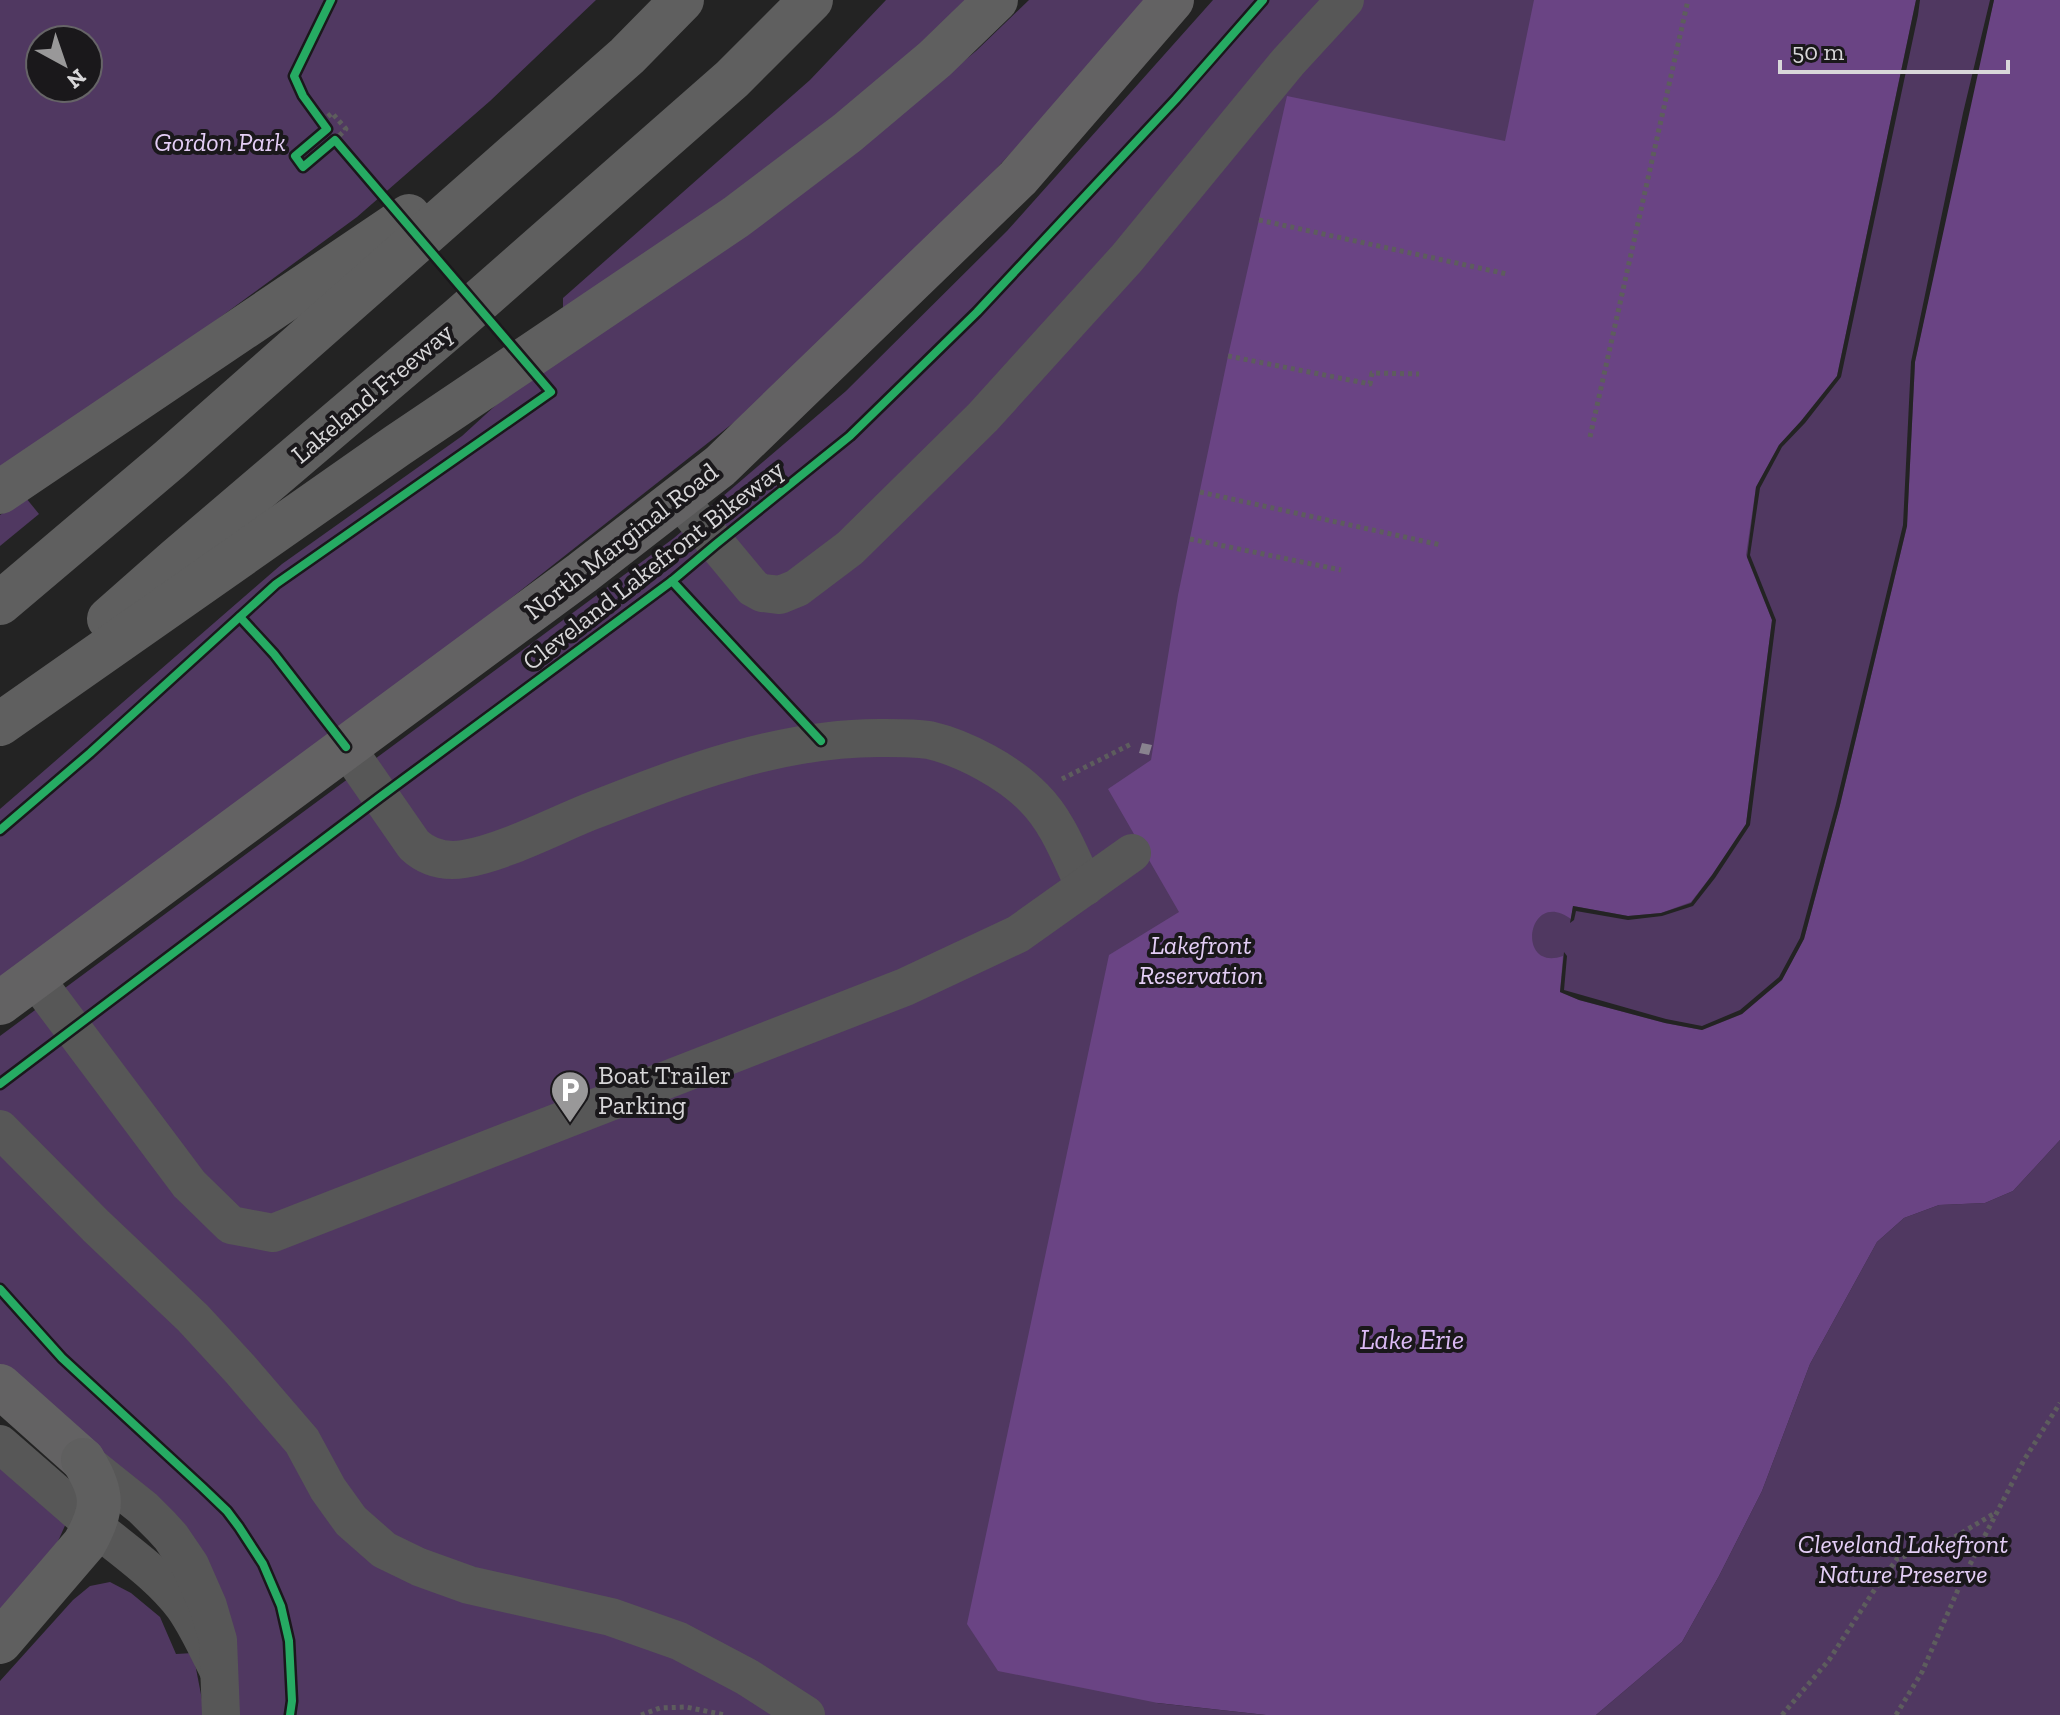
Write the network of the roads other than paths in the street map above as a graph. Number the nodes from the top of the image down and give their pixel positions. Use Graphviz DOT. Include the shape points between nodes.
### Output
graph roads {
  1 [pos="668,0"];
  2 [pos="682,0"];
  3 [pos="811,0"];
  4 [pos="996,0"];
  5 [pos="1172,0"];
  6 [pos="1345,0"];
  7 [pos="627,56"];
  8 [pos="560,113"];
  9 [pos="0,492"];
  10 [pos="679,499"];
  11 [pos="0,603"];
  12 [pos="0,716"];
  13 [pos="0,724"];
  14 [pos="346,747"];
  15 [pos="1132,853"];
  16 [pos="1085,887"];
  17 [pos="34,977"];
  18 [pos="0,1003"];
  19 [pos="0,1129"];
  20 [pos="0,1386"];
  21 [pos="0,1444"];
  22 [pos="83,1460"];
  23 [pos="94,1526"];
  24 [pos="0,1642"];
  25 [pos="219,1672"];
  26 [pos="221,1715"];
  27 [pos="806,1715"];
  1 -- 7 [label="highway"];
  2 -- 7 [label="highway"];
  3 -- 12 [label="highway, Lakeland Freeway" via="661,142"];
  4 -- 13 [label="highway" via="847,133 736,217"];
  5 -- 10 [label="main road, North Marginal Road" via="1018,178 720,466"];
  6 -- 10 [label="street" via="1127,258 983,417 850,548 797,588 780,595 753,588"];
  7 -- 8 [label="highway"];
  8 -- 9 [label="highway"];
  8 -- 11 [label="highway"];
  10 -- 14 [label="main road, North Marginal Road"];
  14 -- 16 [label="street" via="414,845 424,854 465,859 673,779 746,757 863,737 929,741 977,759 1018,783 1052,820"];
  14 -- 17 [label="main road, North Marginal Road"];
  15 -- 16 [label="street"];
  16 -- 17 [label="street" via="1018,934 905,987 273,1233 231,1225 189,1184"];
  17 -- 18 [label="main road, North Marginal Road"];
  19 -- 27 [label="street" via="240,1369 302,1441 351,1521 384,1550 469,1585 611,1617 679,1641"];
  20 -- 22 [label="main road"];
  21 -- 23 [label="street"];
  22 -- 23 [label="highway" via="98,1486"];
  22 -- 25 [label="street" via="143,1508 190,1565 218,1640"];
  23 -- 24 [label="highway"];
  23 -- 25 [label="street" via="140,1561 184,1607"];
  25 -- 26 [label="street"];
}
